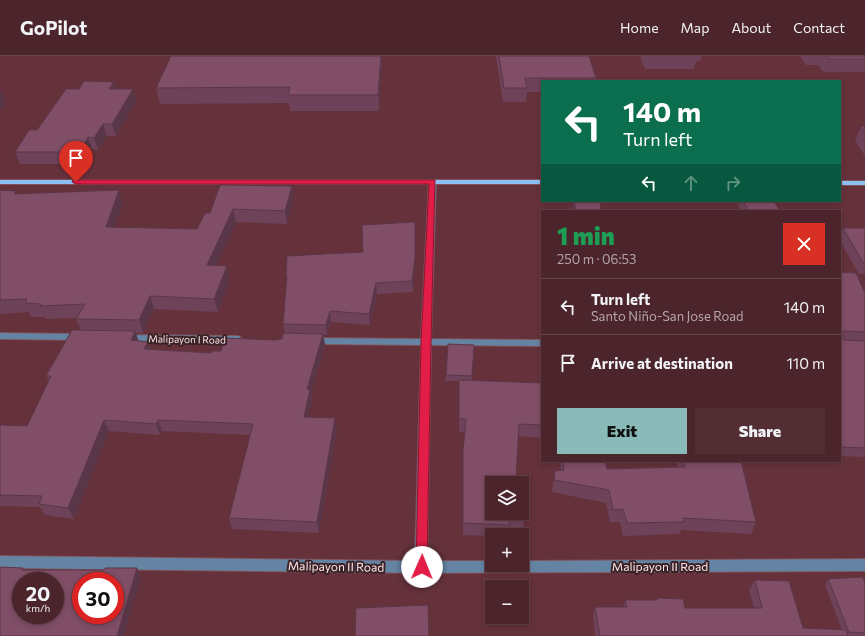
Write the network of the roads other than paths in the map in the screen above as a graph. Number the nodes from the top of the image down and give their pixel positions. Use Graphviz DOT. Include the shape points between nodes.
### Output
graph roads {
  1 [pos="0,182"];
  2 [pos="432,182"];
  3 [pos="541,182"];
  4 [pos="841,183"];
  5 [pos="865,183"];
  6 [pos="0,336"];
  7 [pos="95,337"];
  8 [pos="110,338"];
  9 [pos="244,340"];
  10 [pos="300,340"];
  11 [pos="426,342"];
  12 [pos="541,343"];
  13 [pos="0,562"];
  14 [pos="865,564"];
  15 [pos="422,567"];
  1 -- 2 [label="main road"];
  2 -- 3 [label="main road"];
  2 -- 11 [label="street"];
  4 -- 5 [label="main road"];
  6 -- 7 [label="street"];
  8 -- 9 [label="street, Malipayon I Road"];
  10 -- 11 [label="street"];
  11 -- 12 [label="street"];
  11 -- 15 [label="street"];
  13 -- 15 [label="street, Malipayon II Road"];
  14 -- 15 [label="street, Malipayon II Road"];
}
